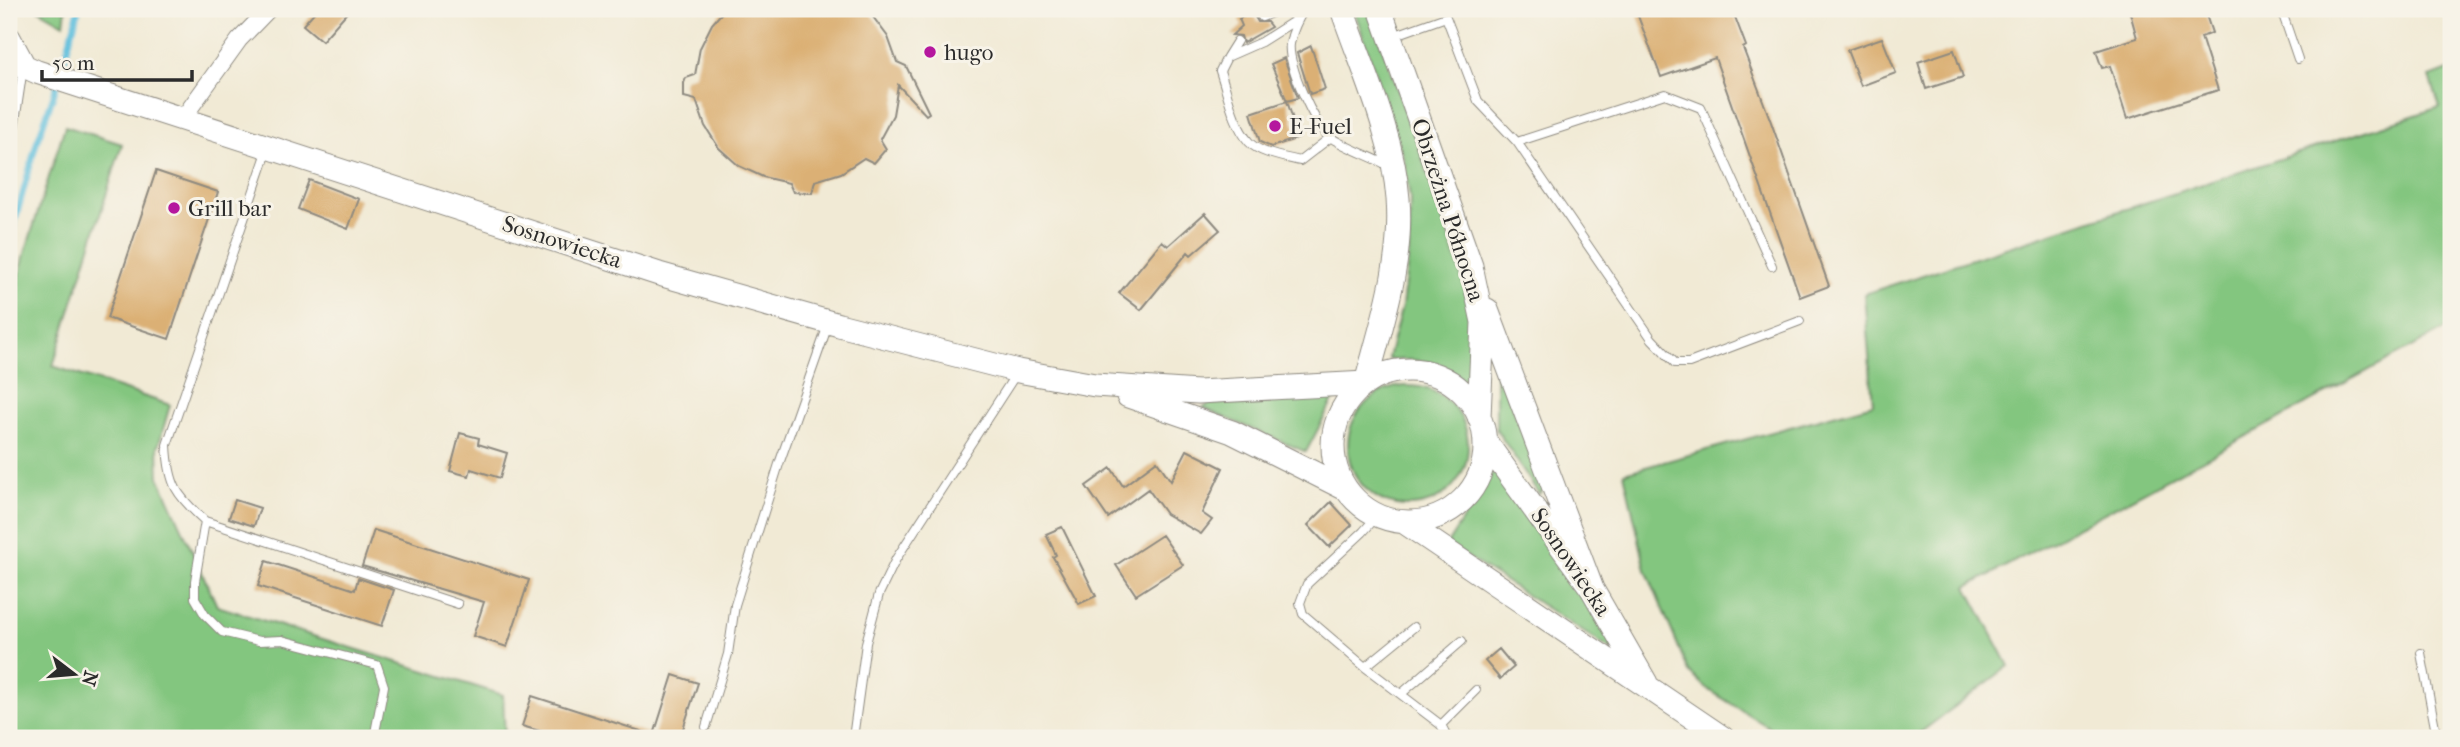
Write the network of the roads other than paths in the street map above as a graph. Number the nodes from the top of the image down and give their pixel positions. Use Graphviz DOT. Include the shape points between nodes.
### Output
graph roads {
  1 [pos="270,9"];
  2 [pos="1304,9"];
  3 [pos="1342,9"];
  4 [pos="1380,9"];
  5 [pos="2281,9"];
  6 [pos="1262,17"];
  7 [pos="1299,18"];
  8 [pos="1390,37"];
  9 [pos="9,38"];
  10 [pos="1237,41"];
  11 [pos="1227,57"];
  12 [pos="2298,59"];
  13 [pos="31,69"];
  14 [pos="183,118"];
  15 [pos="1331,137"];
  16 [pos="1517,142"];
  17 [pos="269,146"];
  18 [pos="9,147"];
  19 [pos="1394,168"];
  20 [pos="1471,266"];
  21 [pos="1772,266"];
  22 [pos="1800,321"];
  23 [pos="829,322"];
  24 [pos="1018,371"];
  25 [pos="1366,383"];
  26 [pos="1095,385"];
  27 [pos="1479,417"];
  28 [pos="1485,441"];
  29 [pos="1346,489"];
  30 [pos="1378,515"];
  31 [pos="205,521"];
  32 [pos="1404,522"];
  33 [pos="1592,589"];
  34 [pos="458,604"];
  35 [pos="1414,627"];
  36 [pos="1462,641"];
  37 [pos="2421,653"];
  38 [pos="1365,667"];
  39 [pos="1649,688"];
  40 [pos="1476,690"];
  41 [pos="1401,694"];
  42 [pos="1441,725"];
  43 [pos="706,727"];
  44 [pos="374,738"];
  45 [pos="853,738"];
  46 [pos="1448,738"];
  47 [pos="1723,738"];
  48 [pos="2437,738"];
  1 -- 14 [label="street" via="239,40"];
  2 -- 7 [label="lane"];
  3 -- 19 [label="street, Obrzeżna Północna"];
  4 -- 8 [label="street, Obrzeżna Północna"];
  5 -- 12 [label="lane"];
  6 -- 7 [label="lane" via="1281,9"];
  7 -- 11 [label="lane"];
  7 -- 15 [label="lane" via="1289,47 1294,67 1317,122"];
  8 -- 16 [label="lane" via="1446,18 1478,102"];
  8 -- 20 [label="street, Obrzeżna Północna"];
  9 -- 13 [label="street"];
  10 -- 11 [label="lane"];
  11 -- 15 [label="lane" via="1220,71 1238,126 1250,144 1300,161"];
  13 -- 14 [label="street, Sosnowiecka"];
  13 -- 18 [label="lane"];
  14 -- 17 [label="street, Sosnowiecka"];
  15 -- 19 [label="lane"];
  16 -- 21 [label="lane" via="1665,94 1701,108"];
  16 -- 22 [label="lane" via="1652,339 1675,363 1689,363"];
  17 -- 23 [label="street, Sosnowiecka" via="659,274"];
  17 -- 31 [label="lane" via="167,446 176,491"];
  19 -- 25 [label="street, Obrzeżna Północna" via="1396,257"];
  20 -- 27 [label="street, Obrzeżna Północna" via="1483,322"];
  20 -- 33 [label="street"];
  23 -- 24 [label="street, Sosnowiecka"];
  23 -- 43 [label="lane" via="735,605 728,654"];
  24 -- 26 [label="street, Sosnowiecka"];
  24 -- 45 [label="lane" via="896,559 879,594 866,643"];
  25 -- 26 [label="street, Sosnowiecka" via="1198,392"];
  25 -- 27 [label="street, Sosnowiecka" via="1389,372 1413,369 1438,375 1459,389"];
  25 -- 29 [label="street, Sosnowiecka" via="1345,404 1334,432 1337,472"];
  26 -- 29 [label="street, Sosnowiecka" via="1232,432"];
  27 -- 28 [label="street, Sosnowiecka"];
  28 -- 32 [label="street, Sosnowiecka" via="1483,463 1462,500 1425,520"];
  28 -- 33 [label="street, Sosnowiecka"];
  29 -- 30 [label="street, Sosnowiecka" via="1360,505"];
  30 -- 32 [label="street, Sosnowiecka"];
  30 -- 38 [label="lane" via="1307,584 1300,603 1303,614"];
  31 -- 34 [label="lane"];
  31 -- 44 [label="lane" via="195,598 205,615 222,632 259,641 282,640 377,665 384,687"];
  32 -- 39 [label="street, Sosnowiecka"];
  33 -- 39 [label="street, Sosnowiecka"];
  35 -- 38 [label="lane"];
  36 -- 41 [label="lane"];
  37 -- 48 [label="lane"];
  38 -- 41 [label="lane"];
  39 -- 47 [label="street, Sosnowiecka"];
  40 -- 42 [label="lane"];
  41 -- 42 [label="lane"];
  42 -- 46 [label="lane"];
}
